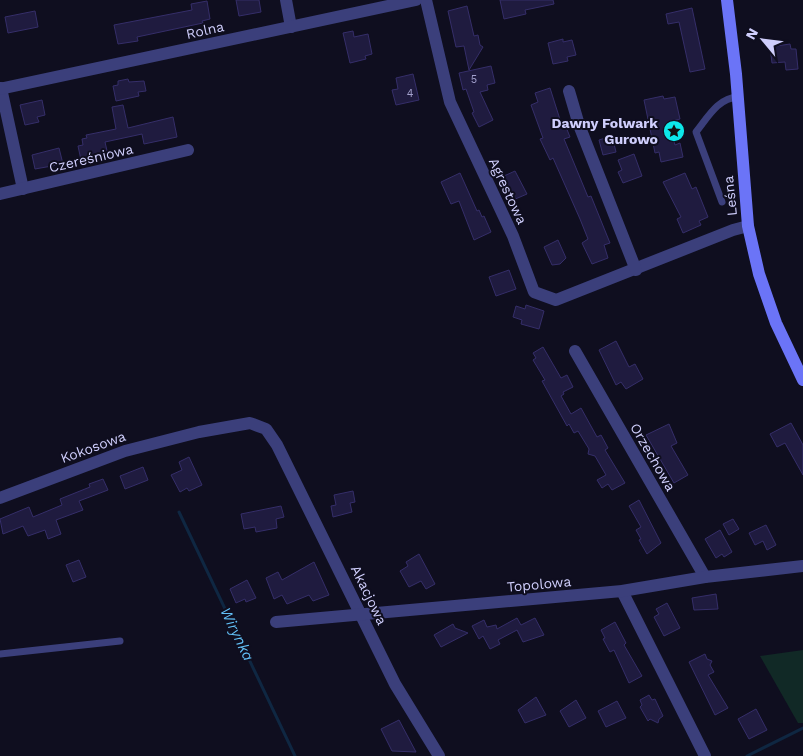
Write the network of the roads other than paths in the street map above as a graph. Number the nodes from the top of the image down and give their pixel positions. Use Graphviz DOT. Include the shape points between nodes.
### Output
graph roads {
  1 [pos="286,0"];
  2 [pos="416,0"];
  3 [pos="426,0"];
  4 [pos="726,0"];
  5 [pos="291,28"];
  6 [pos="1,89"];
  7 [pos="569,92"];
  8 [pos="738,97"];
  9 [pos="188,150"];
  10 [pos="23,189"];
  11 [pos="0,194"];
  12 [pos="722,202"];
  13 [pos="748,226"];
  14 [pos="636,270"];
  15 [pos="575,351"];
  16 [pos="803,380"];
  17 [pos="277,445"];
  18 [pos="0,498"];
  19 [pos="803,566"];
  20 [pos="705,577"];
  21 [pos="622,591"];
  22 [pos="362,614"];
  23 [pos="276,622"];
  24 [pos="120,641"];
  25 [pos="0,654"];
  26 [pos="440,756"];
  27 [pos="705,756"];
  1 -- 5 [label="street"];
  2 -- 5 [label="street, Rolna"];
  3 -- 14 [label="street, Agrestowa" via="450,102 513,236 534,292 556,300"];
  4 -- 8 [label="street, Leśna"];
  5 -- 6 [label="street, Rolna"];
  6 -- 10 [label="street"];
  7 -- 14 [label="street"];
  8 -- 12 [label="lane" via="718,104 696,132"];
  8 -- 13 [label="street, Leśna"];
  9 -- 10 [label="street, Czereśniowa"];
  10 -- 11 [label="street, Czereśniowa"];
  13 -- 14 [label="street, Agrestowa"];
  13 -- 16 [label="street, Leśna" via="759,274 776,323"];
  15 -- 20 [label="street, Orzechowa"];
  17 -- 18 [label="street, Kokosowa" via="266,430 250,424 199,432 125,451"];
  17 -- 22 [label="street, Akacjowa"];
  19 -- 20 [label="street, Topolowa"];
  20 -- 21 [label="street, Topolowa"];
  21 -- 22 [label="street, Topolowa"];
  21 -- 27 [label="street"];
  22 -- 23 [label="street, Topolowa"];
  22 -- 26 [label="street, Akacjowa" via="395,684"];
  24 -- 25 [label="lane"];
}
